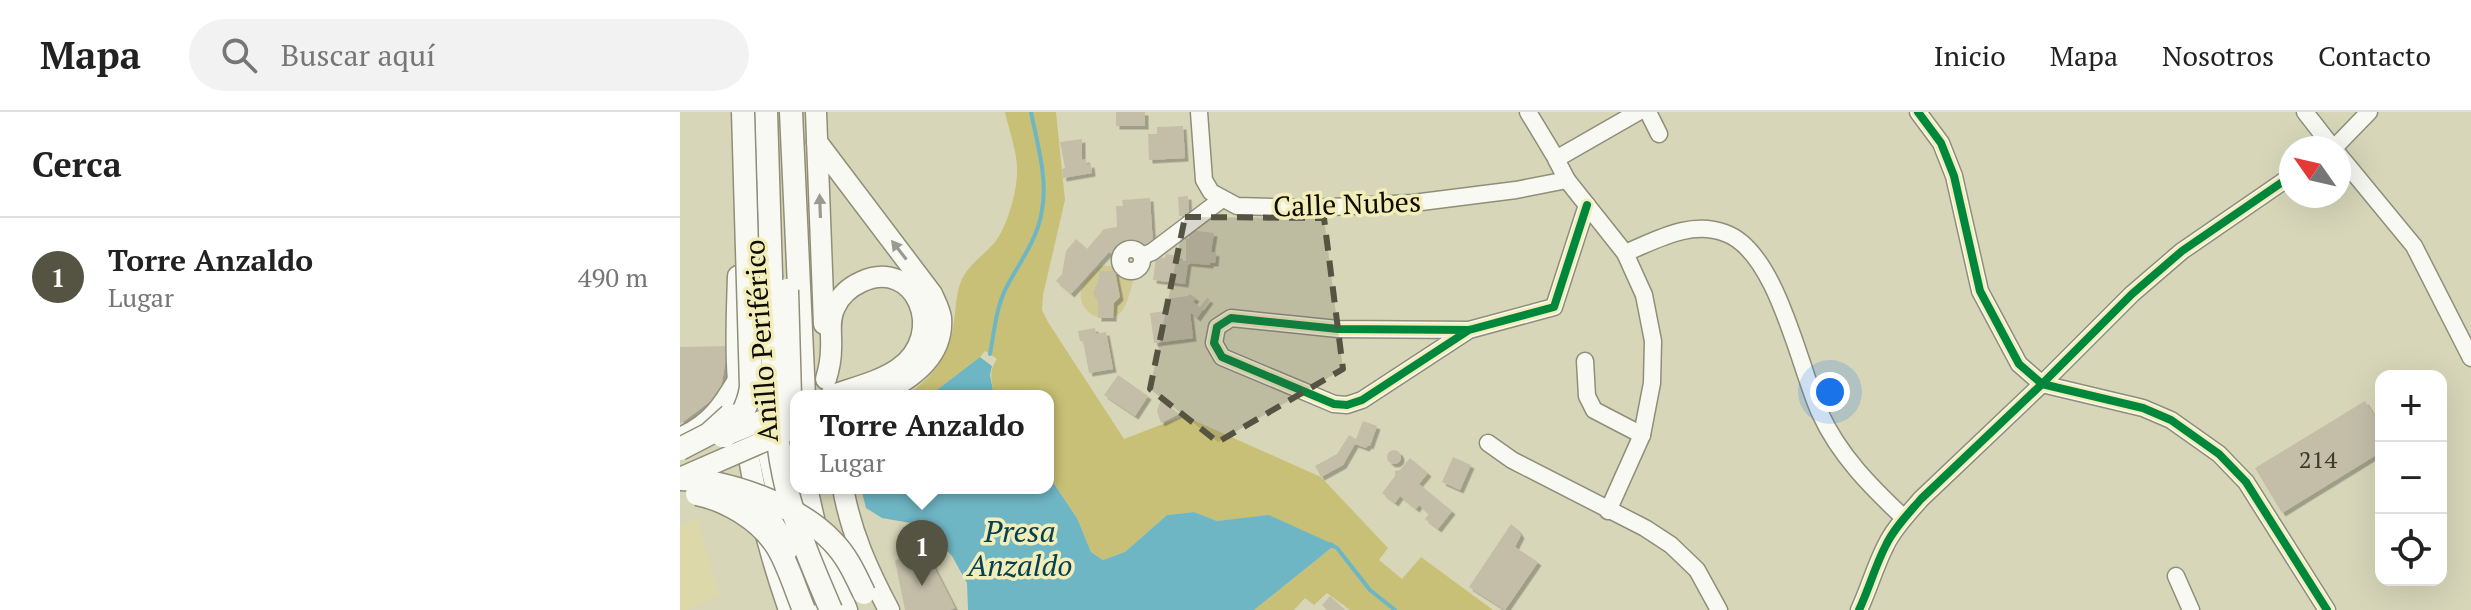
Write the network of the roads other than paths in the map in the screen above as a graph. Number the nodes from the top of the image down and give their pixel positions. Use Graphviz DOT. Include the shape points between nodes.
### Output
graph roads {
  1 [pos="733,112"];
  2 [pos="743,112"];
  3 [pos="750,112"];
  4 [pos="766,112"];
  5 [pos="779,112"];
  6 [pos="793,112"];
  7 [pos="816,112"];
  8 [pos="1199,112"];
  9 [pos="1528,112"];
  10 [pos="1638,112"];
  11 [pos="1648,112"];
  12 [pos="1918,112"];
  13 [pos="2305,112"];
  14 [pos="2369,112"];
  15 [pos="1659,134"];
  16 [pos="2324,136"];
  17 [pos="2346,136"];
  18 [pos="817,142"];
  19 [pos="1555,157"];
  20 [pos="2351,170"];
  21 [pos="1567,180"];
  22 [pos="2279,184"];
  23 [pos="1222,199"];
  24 [pos="1587,205"];
  25 [pos="1625,253"];
  26 [pos="1142,256"];
  27 [pos="771,275"];
  28 [pos="1469,330"];
  29 [pos="2471,358"];
  30 [pos="1585,361"];
  31 [pos="738,380"];
  32 [pos="2042,384"];
  33 [pos="804,390"];
  34 [pos="828,390"];
  35 [pos="888,390"];
  36 [pos="790,396"];
  37 [pos="790,410"];
  38 [pos="790,432"];
  39 [pos="1642,435"];
  40 [pos="725,436"];
  41 [pos="682,441"];
  42 [pos="1488,443"];
  43 [pos="680,458"];
  44 [pos="773,477"];
  45 [pos="680,480"];
  46 [pos="680,493"];
  47 [pos="807,494"];
  48 [pos="819,494"];
  49 [pos="844,494"];
  50 [pos="1608,511"];
  51 [pos="761,516"];
  52 [pos="1904,518"];
  53 [pos="772,562"];
  54 [pos="2176,576"];
  55 [pos="864,604"];
  56 [pos="789,610"];
  57 [pos="804,610"];
  58 [pos="811,610"];
  59 [pos="819,610"];
  60 [pos="831,610"];
  61 [pos="846,610"];
  62 [pos="889,610"];
  63 [pos="1719,610"];
  64 [pos="1859,610"];
  65 [pos="2191,610"];
  66 [pos="2327,610"];
  1 -- 31 [label="main road"];
  2 -- 40 [label="highway, bridge" via="751,387 749,404"];
  3 -- 44 [label="highway, Anillo Periférico" via="760,411"];
  4 -- 27 [label="highway"];
  5 -- 36 [label="highway, bridge"];
  6 -- 33 [label="highway, Anillo Periférico"];
  7 -- 18 [label="main road"];
  8 -- 23 [label="street" via="1204,180"];
  9 -- 19 [label="street"];
  10 -- 19 [label="street"];
  11 -- 15 [label="street"];
  12 -- 32 [label="street" via="1941,143 1954,176 1980,291 2019,364"];
  13 -- 16 [label="street"];
  14 -- 17 [label="street"];
  34 -- 18 [label="main road, one-way"];
  35 -- 18 [label="main road, one-way" via="919,371 932,353 941,316 932,294"];
  19 -- 21 [label="street"];
  20 -- 29 [label="street" via="2414,246"];
  21 -- 23 [label="street, Calle Nubes" via="1465,197 1362,206 1237,206"];
  21 -- 24 [label="street"];
  22 -- 32 [label="street" via="2182,251"];
  23 -- 26 [label="street"];
  24 -- 25 [label="street"];
  24 -- 28 [label="street" via="1554,307"];
  25 -- 39 [label="street" via="1644,295 1653,341"];
  25 -- 52 [label="street" via="1682,230 1726,233 1744,246 1771,279 1820,413 1843,455"];
  27 -- 41 [label="highway, bridge" via="758,357 746,391 722,424 709,434"];
  27 -- 60 [label="highway, bridge" via="775,410 784,475 805,549"];
  28 -- 28 [label="street" via="1338,329 1231,318 1217,327 1214,343 1222,357 1327,402 1347,405"];
  30 -- 39 [label="street" via="1587,396 1594,410"];
  31 -- 41 [label="main road" via="720,411"];
  31 -- 51 [label="main road"];
  32 -- 52 [label="street"];
  32 -- 66 [label="street" via="2143,408 2171,420 2219,454 2246,482"];
  34 -- 34 [label="main road" via="880,378 912,357 925,327 923,312 899,280 875,276 851,287 833,310"];
  37 -- 40 [label="main road, bridge"];
  38 -- 45 [label="main road, bridge"];
  39 -- 50 [label="street"];
  40 -- 43 [label="main road"];
  42 -- 50 [label="street"];
  44 -- 53 [label="highway"];
  44 -- 59 [label="highway, Anillo Periférico" via="786,530"];
  45 -- 55 [label="highway, bridge" via="744,492 801,516 849,561"];
  45 -- 58 [label="main road, bridge" via="763,509 775,524"];
  46 -- 51 [label="main road" via="720,495"];
  46 -- 57 [label="highway, bridge" via="716,498 746,515 776,545"];
  47 -- 61 [label="highway" via="819,545"];
  48 -- 55 [label="highway" via="829,543"];
  49 -- 62 [label="main road" via="867,569"];
  50 -- 63 [label="street" via="1680,553 1697,570"];
  51 -- 53 [label="main road"];
  52 -- 64 [label="street" via="1886,544"];
  53 -- 56 [label="main road"];
  54 -- 65 [label="street"];
}
